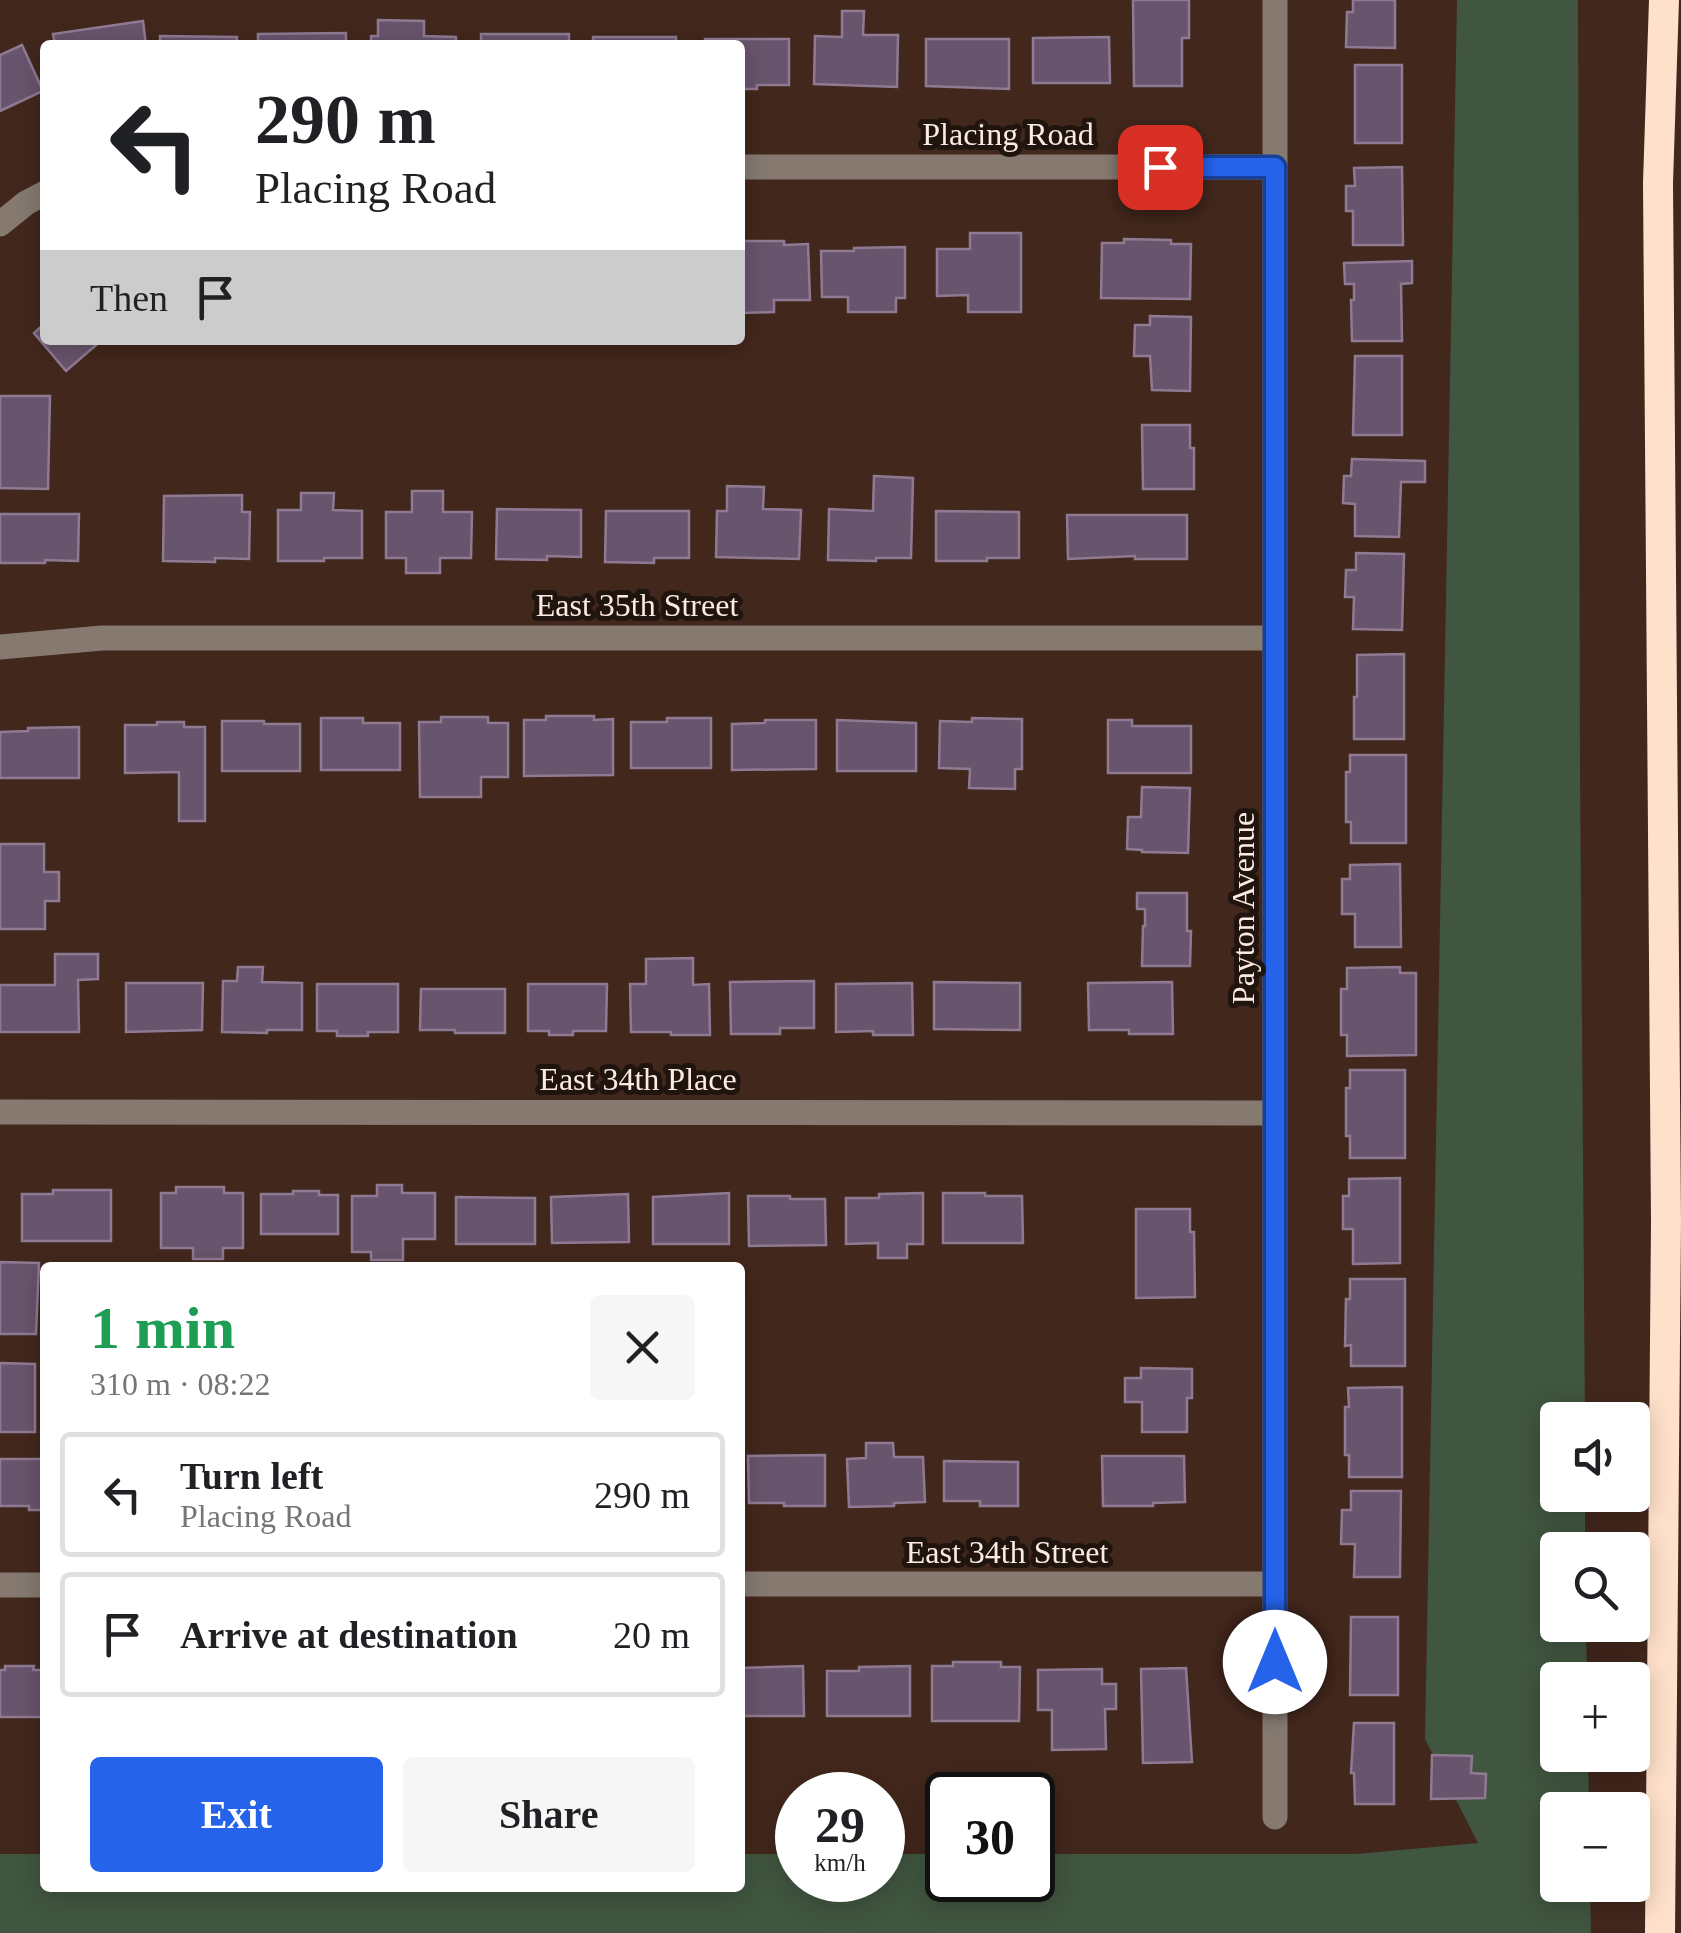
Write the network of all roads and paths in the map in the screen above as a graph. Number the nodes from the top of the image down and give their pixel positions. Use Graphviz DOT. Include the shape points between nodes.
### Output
graph roads {
  1 [pos="1275,0"];
  2 [pos="1664,0"];
  3 [pos="745,167"];
  4 [pos="1275,167"];
  5 [pos="40,196"];
  6 [pos="10,216"];
  7 [pos="1275,638"];
  8 [pos="0,647"];
  9 [pos="0,1112"];
  10 [pos="1275,1113"];
  11 [pos="745,1584"];
  12 [pos="1275,1584"];
  13 [pos="0,1585"];
  14 [pos="40,1585"];
  15 [pos="1275,1817"];
  16 [pos="1660,1933"];
  1 -- 4 [label="street, Payton Avenue"];
  2 -- 16 [label="highway" via="1658,183 1666,1202"];
  3 -- 4 [label="street, Placing Road"];
  4 -- 7 [label="street, Payton Avenue"];
  5 -- 6 [label="street"];
  7 -- 8 [label="street, East 35th Street" via="102,638"];
  7 -- 10 [label="street, Payton Avenue"];
  9 -- 10 [label="street, East 34th Place"];
  10 -- 12 [label="street, Payton Avenue"];
  11 -- 12 [label="street, East 34th Street"];
  12 -- 15 [label="street, Payton Avenue"];
  13 -- 14 [label="street"];
}
